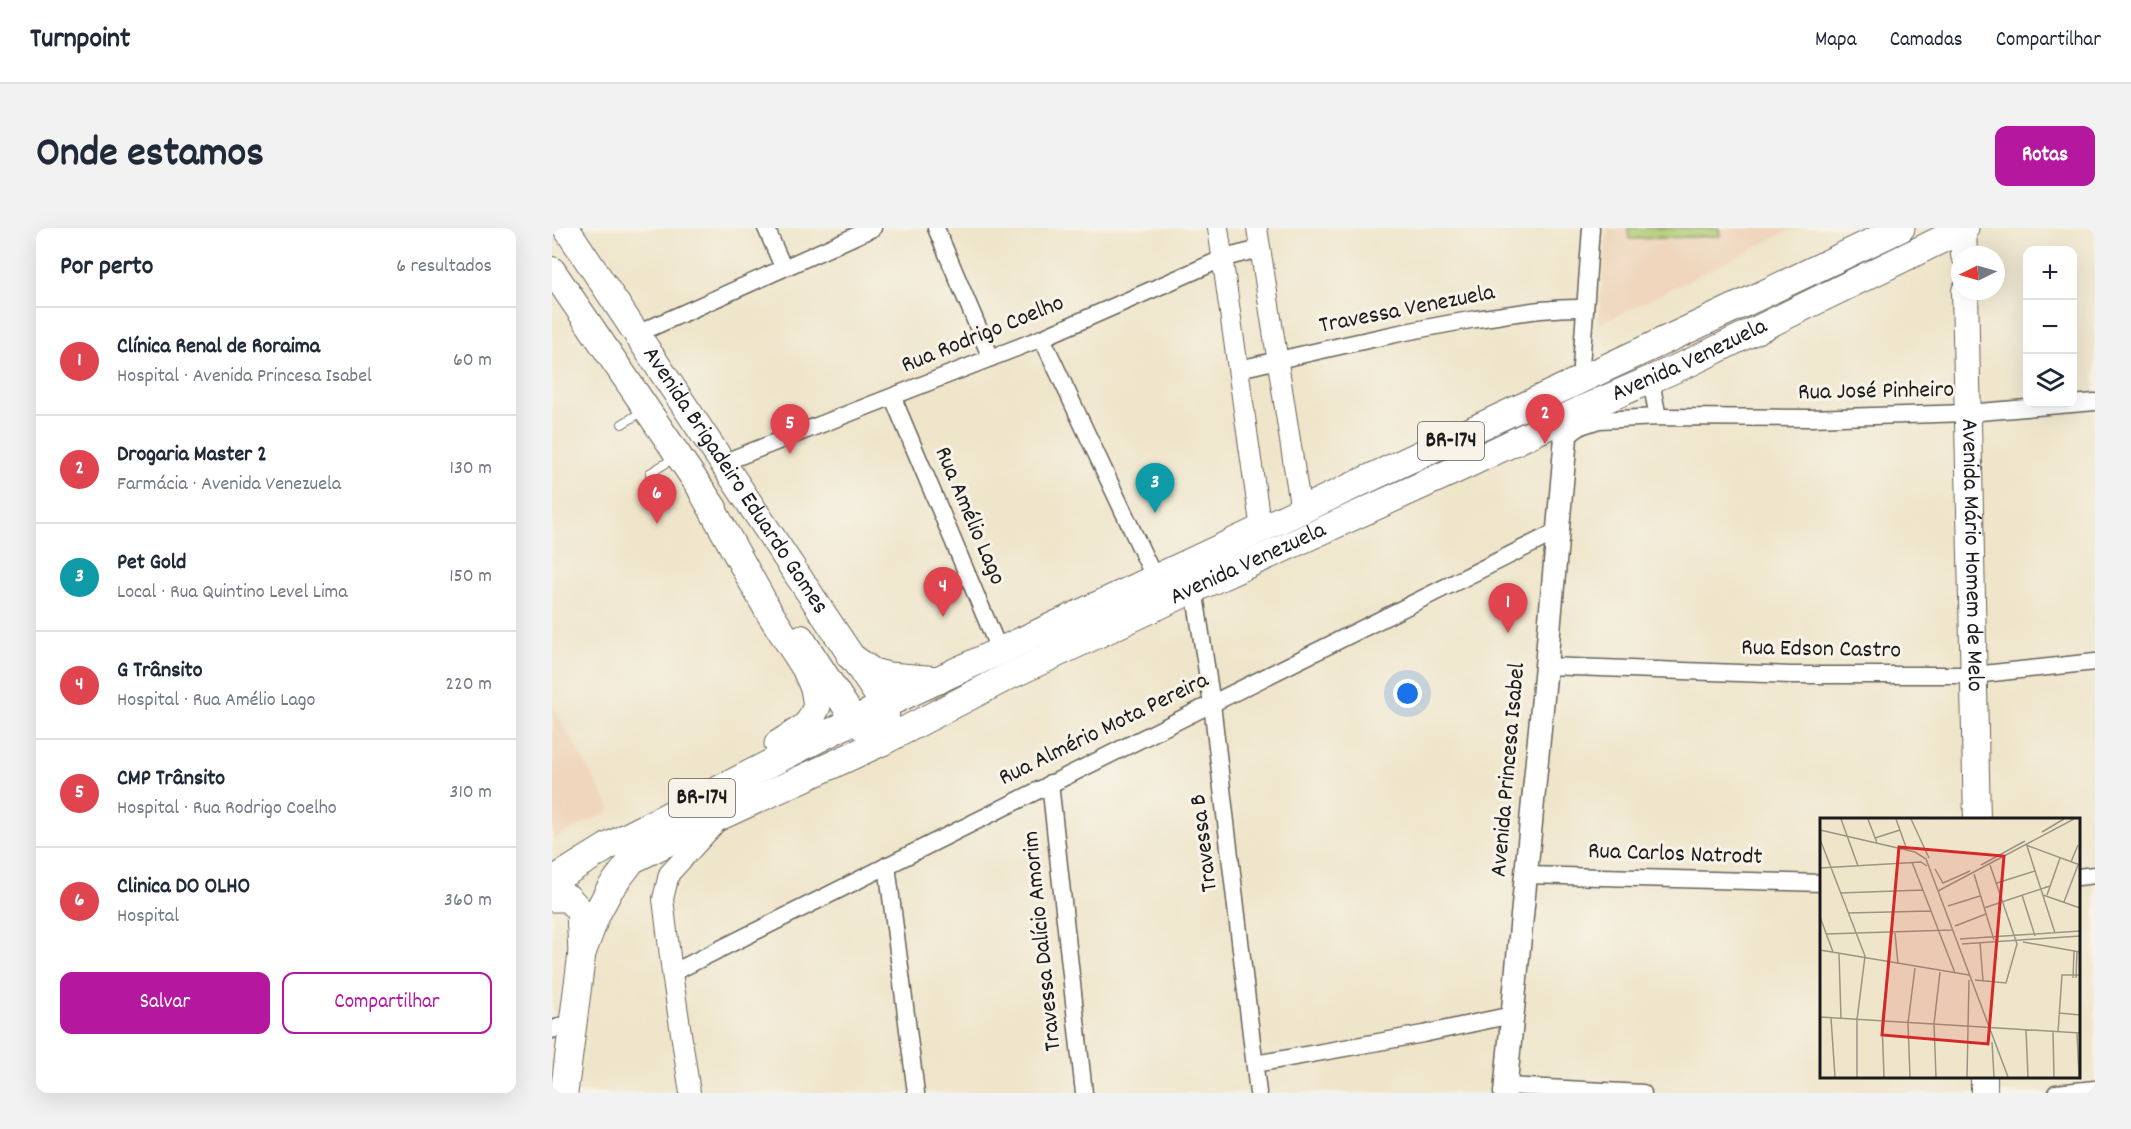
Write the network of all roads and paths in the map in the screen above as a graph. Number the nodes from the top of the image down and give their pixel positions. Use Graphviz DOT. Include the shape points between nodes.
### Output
graph roads {
  1 [pos="566,228"];
  2 [pos="766,228"];
  3 [pos="873,228"];
  4 [pos="936,228"];
  5 [pos="1218,228"];
  6 [pos="1257,228"];
  7 [pos="1591,228"];
  8 [pos="1901,228"];
  9 [pos="1964,228"];
  10 [pos="1964,246"];
  11 [pos="1260,249"];
  12 [pos="1224,258"];
  13 [pos="783,267"];
  14 [pos="552,270"];
  15 [pos="1965,300"];
  16 [pos="1741,305"];
  17 [pos="1585,308"];
  18 [pos="1750,333"];
  19 [pos="637,334"];
  20 [pos="1042,338"];
  21 [pos="991,358"];
  22 [pos="1278,360"];
  23 [pos="1239,369"];
  24 [pos="1655,378"];
  25 [pos="1580,380"];
  26 [pos="893,398"];
  27 [pos="2095,402"];
  28 [pos="646,409"];
  29 [pos="1968,413"];
  30 [pos="1658,417"];
  31 [pos="622,424"];
  32 [pos="1558,431"];
  33 [pos="1461,436"];
  34 [pos="678,456"];
  35 [pos="722,463"];
  36 [pos="1464,466"];
  37 [pos="650,473"];
  38 [pos="702,490"];
  39 [pos="1301,511"];
  40 [pos="1261,530"];
  41 [pos="1558,531"];
  42 [pos="1155,579"];
  43 [pos="1194,589"];
  44 [pos="1000,652"];
  45 [pos="850,656"];
  46 [pos="2095,662"];
  47 [pos="1546,666"];
  48 [pos="1974,675"];
  49 [pos="940,680"];
  50 [pos="1212,704"];
  51 [pos="884,705"];
  52 [pos="855,721"];
  53 [pos="884,741"];
  54 [pos="1050,783"];
  55 [pos="723,815"];
  56 [pos="1977,818"];
  57 [pos="607,847"];
  58 [pos="887,865"];
  59 [pos="1527,875"];
  60 [pos="2095,875"];
  61 [pos="2080,877"];
  62 [pos="552,880"];
  63 [pos="1820,884"];
  64 [pos="552,898"];
  65 [pos="582,953"];
  66 [pos="672,974"];
  67 [pos="1512,1015"];
  68 [pos="563,1025"];
  69 [pos="1255,1064"];
  70 [pos="2095,1089"];
  71 [pos="1505,1090"];
  72 [pos="564,1093"];
  73 [pos="690,1093"];
  74 [pos="916,1093"];
  75 [pos="1084,1093"];
  76 [pos="1258,1093"];
  77 [pos="1643,1093"];
  78 [pos="2056,1093"];
  1 -- 19 [label="main road, Avenida Brigadeiro Eduardo Gomes"];
  2 -- 13 [label="street"];
  3 -- 13 [label="street"];
  4 -- 21 [label="street"];
  5 -- 12 [label="street"];
  6 -- 11 [label="street"];
  7 -- 17 [label="street"];
  8 -- 16 [label="highway, Avenida Venezuela / BR-174"];
  9 -- 10 [label="main road"];
  9 -- 18 [label="highway, Avenida Venezuela / BR-174"];
  11 -- 12 [label="street, Rua Rodrigo Coelho"];
  11 -- 22 [label="street"];
  12 -- 20 [label="street, Rua Rodrigo Coelho"];
  12 -- 23 [label="street"];
  13 -- 19 [label="street"];
  14 -- 28 [label="main road, Avenida Brigadeiro Eduardo Gomes"];
  15 -- 29 [label="main road, Avenida Mário Homem de Melo"];
  16 -- 18 [label="highway" via="1762,300 1767,307 1764,320"];
  16 -- 25 [label="highway, Avenida Venezuela / BR-174"];
  17 -- 22 [label="street, Travessa Venezuela" via="1443,325"];
  17 -- 25 [label="street"];
  18 -- 24 [label="highway, Avenida Venezuela / BR-174"];
  19 -- 35 [label="main road, Avenida Brigadeiro Eduardo Gomes"];
  20 -- 21 [label="street, Rua Rodrigo Coelho"];
  20 -- 42 [label="street"];
  21 -- 26 [label="street, Rua Rodrigo Coelho"];
  22 -- 23 [label="street, Travessa Venezuela"];
  22 -- 39 [label="street"];
  23 -- 40 [label="street"];
  24 -- 30 [label="street" via="1653,392"];
  24 -- 32 [label="highway, Avenida Venezuela / BR-174"];
  25 -- 33 [label="highway, Avenida Venezuela / BR-174"];
  26 -- 35 [label="street, Rua Rodrigo Coelho"];
  26 -- 44 [label="street, Rua Amélio Lago"];
  27 -- 29 [label="street, Rua José Pinheiro"];
  28 -- 31 [label="lane"];
  28 -- 34 [label="main road, Avenida Brigadeiro Eduardo Gomes"];
  29 -- 30 [label="street, Rua José Pinheiro"];
  29 -- 48 [label="main road, Avenida Mário Homem de Melo"];
  30 -- 32 [label="street, Rua José Pinheiro" via="1599,420"];
  32 -- 36 [label="highway, Avenida Venezuela / BR-174"];
  32 -- 41 [label="main road, Avenida Princesa Isabel"];
  33 -- 36 [label="highway" via="1449,447 1448,457 1452,463"];
  33 -- 39 [label="highway, Avenida Venezuela / BR-174"];
  34 -- 37 [label="lane"];
  34 -- 38 [label="main road, Avenida Brigadeiro Eduardo Gomes"];
  35 -- 45 [label="main road, Avenida Brigadeiro Eduardo Gomes"];
  36 -- 43 [label="highway, Avenida Venezuela / BR-174"];
  38 -- 52 [label="main road, Avenida Brigadeiro Eduardo Gomes"];
  38 -- 57 [label="highway" via="812,681 817,706 803,728"];
  39 -- 40 [label="highway, Avenida Venezuela / BR-174"];
  40 -- 42 [label="highway, Avenida Venezuela / BR-174"];
  41 -- 47 [label="main road, Avenida Princesa Isabel"];
  41 -- 50 [label="street, Rua Almério Mota Pereira"];
  42 -- 44 [label="highway, Avenida Venezuela / BR-174"];
  43 -- 50 [label="street, Travessa B"];
  43 -- 53 [label="highway, Avenida Venezuela / BR-174" via="1007,677"];
  44 -- 49 [label="highway, Avenida Venezuela / BR-174"];
  45 -- 49 [label="highway" via="873,672"];
  45 -- 51 [label="main road, Avenida Brigadeiro Eduardo Gomes"];
  46 -- 48 [label="street, Rua Edson Castro"];
  47 -- 48 [label="street, Rua Edson Castro" via="1791,675"];
  47 -- 59 [label="main road, Avenida Princesa Isabel"];
  48 -- 56 [label="main road, Avenida Mário Homem de Melo"];
  49 -- 51 [label="highway, Avenida Venezuela / BR-174"];
  50 -- 54 [label="street, Rua Almério Mota Pereira"];
  50 -- 69 [label="street, Travessa B"];
  51 -- 52 [label="highway, Avenida Venezuela / BR-174"];
  51 -- 53 [label="main road"];
  52 -- 53 [label="main road, Avenida Brigadeiro Eduardo Gomes"];
  52 -- 57 [label="highway, Avenida Venezuela / BR-174"];
  53 -- 55 [label="highway, Avenida Venezuela / BR-174"];
  54 -- 58 [label="street, Rua Almério Mota Pereira"];
  54 -- 75 [label="street, Travessa Dalício Amorim"];
  55 -- 65 [label="highway, Avenida Venezuela / BR-174" via="632,860 597,913"];
  55 -- 66 [label="street" via="669,874 663,898"];
  57 -- 62 [label="highway, Avenida Venezuela / BR-174"];
  58 -- 66 [label="street, Rua Almério Mota Pereira"];
  58 -- 74 [label="street"];
  59 -- 63 [label="street, Rua Carlos Natrodt"];
  59 -- 67 [label="main road, Avenida Princesa Isabel"];
  60 -- 61 [label="street"];
  64 -- 65 [label="highway, BR-174" via="568,898 580,911"];
  65 -- 68 [label="highway, BR-174"];
  66 -- 73 [label="street"];
  67 -- 69 [label="street"];
  67 -- 71 [label="main road, Avenida Princesa Isabel"];
  68 -- 72 [label="highway, BR-174"];
  69 -- 76 [label="street, Travessa B"];
  70 -- 78 [label="street"];
  71 -- 77 [label="street"];
}
